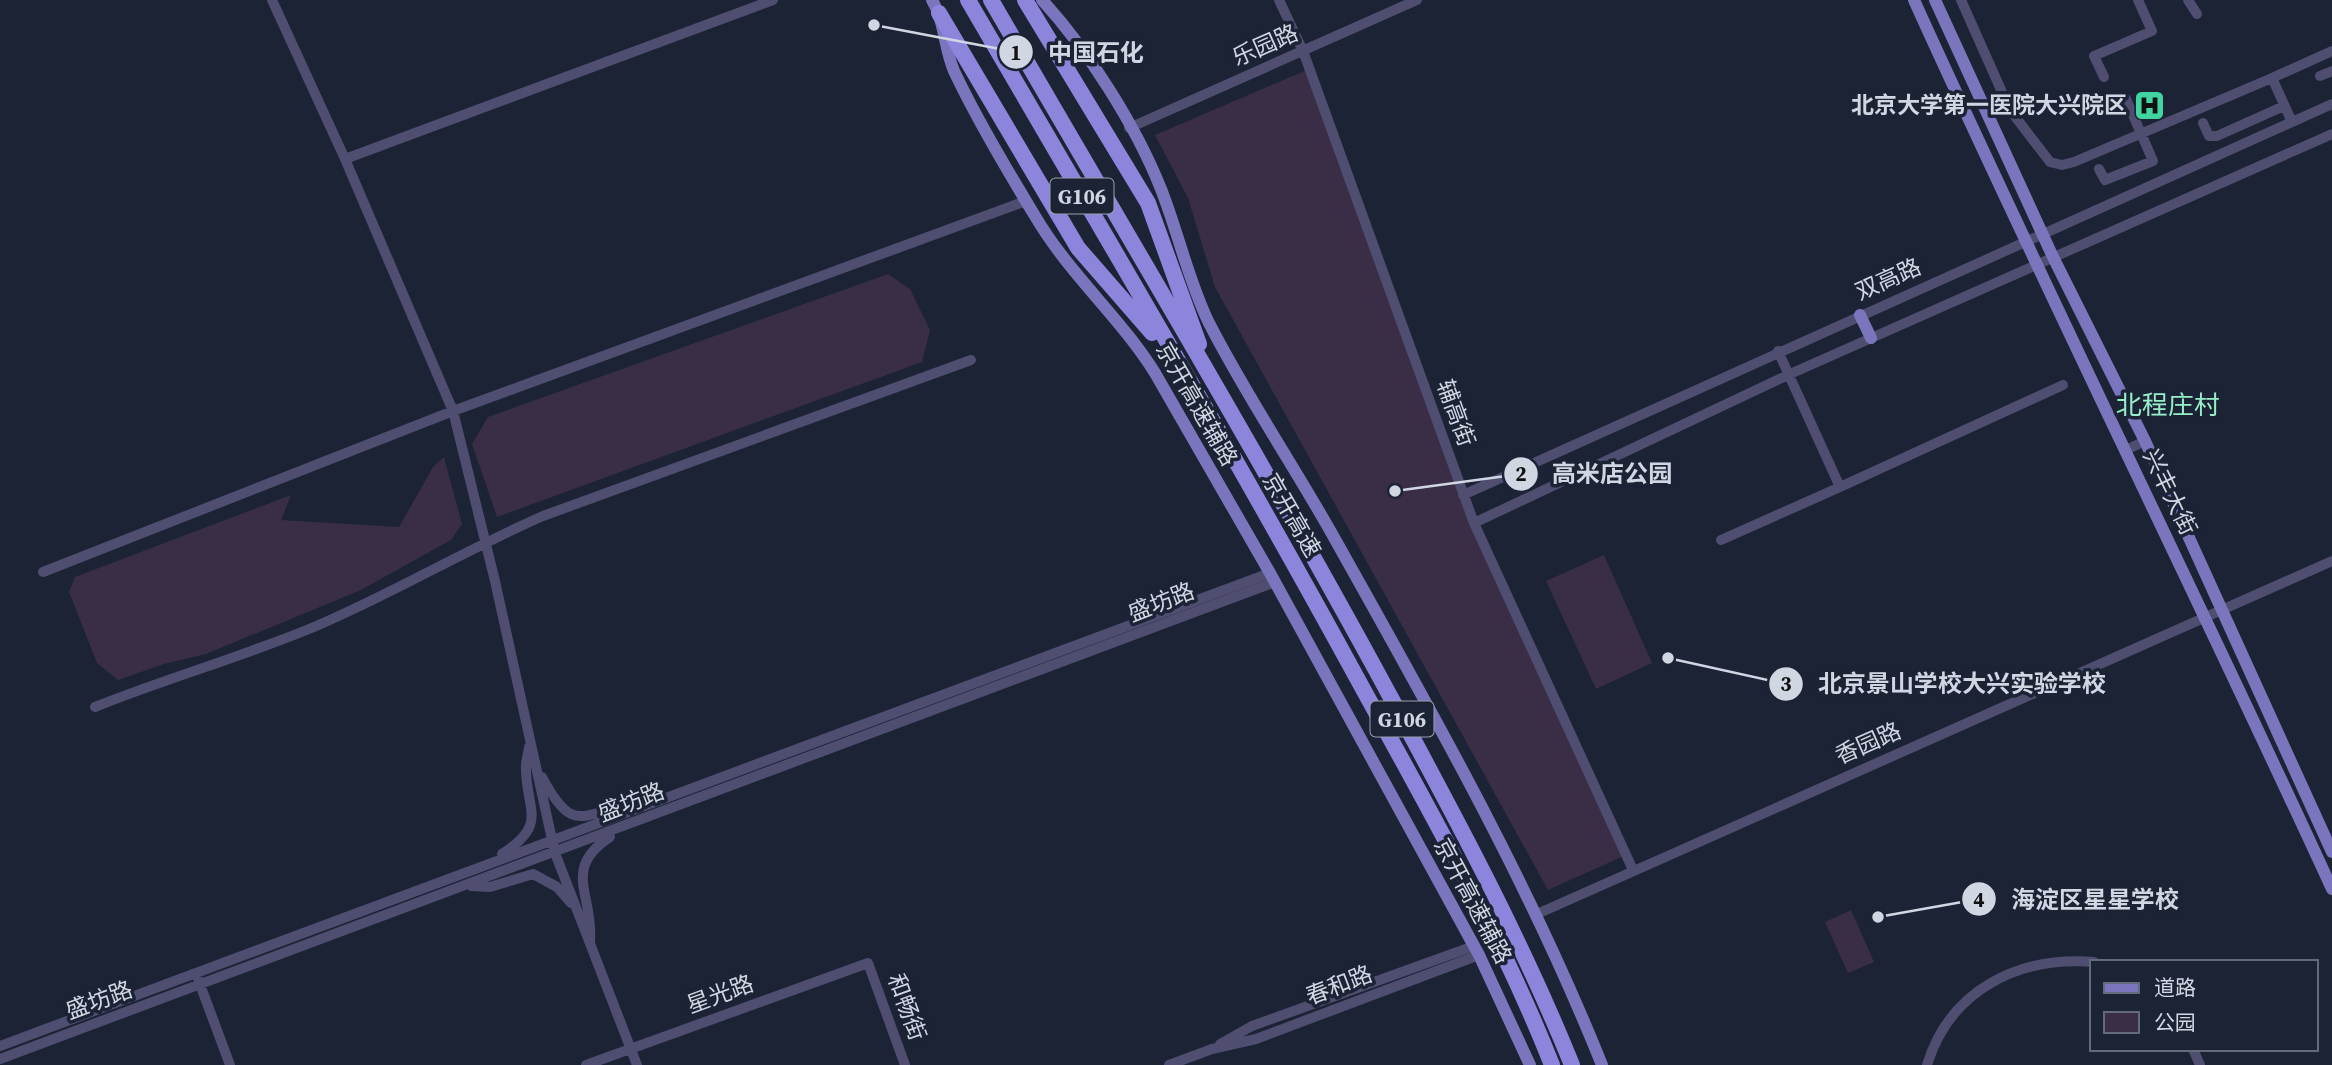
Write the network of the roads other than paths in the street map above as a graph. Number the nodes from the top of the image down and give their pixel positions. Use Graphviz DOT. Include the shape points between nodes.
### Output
graph roads {
  1 [pos="272,0"];
  2 [pos="773,0"];
  3 [pos="968,0"];
  4 [pos="991,0"];
  5 [pos="1025,0"];
  6 [pos="1042,0"];
  7 [pos="1279,0"];
  8 [pos="1417,0"];
  9 [pos="1914,0"];
  10 [pos="1935,0"];
  11 [pos="1961,0"];
  12 [pos="2138,0"];
  13 [pos="2188,0"];
  14 [pos="936,6"];
  15 [pos="2197,14"];
  16 [pos="1303,51"];
  17 [pos="2332,51"];
  18 [pos="2332,71"];
  19 [pos="2320,76"];
  20 [pos="2104,77"];
  21 [pos="2272,78"];
  22 [pos="2126,99"];
  23 [pos="2332,104"];
  24 [pos="2284,106"];
  25 [pos="2292,122"];
  26 [pos="2203,123"];
  27 [pos="1129,128"];
  28 [pos="2141,134"];
  29 [pos="2332,134"];
  30 [pos="345,159"];
  31 [pos="2099,169"];
  32 [pos="1026,201"];
  33 [pos="2042,234"];
  34 [pos="2025,241"];
  35 [pos="2053,257"];
  36 [pos="2036,264"];
  37 [pos="1860,315"];
  38 [pos="1871,338"];
  39 [pos="1778,351"];
  40 [pos="971,360"];
  41 [pos="1790,374"];
  42 [pos="1212,382"];
  43 [pos="2063,385"];
  44 [pos="1196,392"];
  45 [pos="453,411"];
  46 [pos="2145,441"];
  47 [pos="2126,450"];
  48 [pos="1840,487"];
  49 [pos="1463,495"];
  50 [pos="1474,523"];
  51 [pos="1721,540"];
  52 [pos="485,541"];
  53 [pos="2332,561"];
  54 [pos="43,572"];
  55 [pos="1273,578"];
  56 [pos="2223,609"];
  57 [pos="2207,616"];
  58 [pos="95,707"];
  59 [pos="530,741"];
  60 [pos="535,764"];
  61 [pos="654,803"];
  62 [pos="627,825"];
  63 [pos="552,840"];
  64 [pos="2332,852"];
  65 [pos="555,853"];
  66 [pos="487,864"];
  67 [pos="1633,870"];
  68 [pos="465,886"];
  69 [pos="2332,889"];
  70 [pos="1537,914"];
  71 [pos="579,916"];
  72 [pos="590,944"];
  73 [pos="1476,951"];
  74 [pos="2090,962"];
  75 [pos="868,963"];
  76 [pos="198,979"];
  77 [pos="0,1046"];
  78 [pos="631,1049"];
  79 [pos="0,1059"];
  80 [pos="230,1065"];
  81 [pos="586,1065"];
  82 [pos="637,1065"];
  83 [pos="905,1065"];
  84 [pos="1169,1065"];
  85 [pos="1530,1065"];
  86 [pos="1552,1065"];
  87 [pos="1572,1065"];
  88 [pos="1602,1065"];
  89 [pos="1927,1065"];
  1 -- 30 [label="street"];
  2 -- 30 [label="street"];
  3 -- 44 [label="highway, 京开高速 / G106"];
  4 -- 42 [label="highway, 京开高速 / G106"];
  5 -- 42 [label="highway" via="1148,203"];
  6 -- 27 [label="main road" via="1084,51"];
  7 -- 16 [label="street, 辅高街"];
  8 -- 16 [label="street, 乐园路"];
  9 -- 34 [label="main road, 兴丰大街"];
  10 -- 33 [label="main road, 兴丰大街"];
  11 -- 28 [label="street" via="2010,110 2050,162 2074,162"];
  12 -- 20 [label="street" via="2152,31 2094,56"];
  13 -- 15 [label="street"];
  14 -- 32 [label="main road, 京开高速辅路" via="953,69"];
  14 -- 44 [label="highway" via="1078,248 1135,310"];
  16 -- 27 [label="street, 乐园路"];
  16 -- 49 [label="street, 辅高街"];
  17 -- 21 [label="street"];
  18 -- 19 [label="street"];
  21 -- 24 [label="street"];
  21 -- 28 [label="street"];
  22 -- 28 [label="street"];
  23 -- 25 [label="street, 双高路"];
  24 -- 25 [label="street"];
  24 -- 26 [label="street" via="2217,136 2209,136"];
  25 -- 33 [label="street, 双高路"];
  27 -- 70 [label="main road" via="1160,187 1208,321 1343,552"];
  28 -- 31 [label="street" via="2153,161 2105,180"];
  29 -- 35 [label="street, 双高路"];
  30 -- 45 [label="street"];
  32 -- 45 [label="street"];
  32 -- 55 [label="main road, 京开高速辅路" via="1064,261 1136,343"];
  33 -- 34 [label="street, 双高路"];
  33 -- 35 [label="main road, 兴丰大街"];
  34 -- 36 [label="main road, 兴丰大街"];
  34 -- 37 [label="street, 双高路"];
  35 -- 36 [label="street, 双高路"];
  35 -- 46 [label="main road, 兴丰大街"];
  36 -- 38 [label="street, 双高路"];
  36 -- 47 [label="main road, 兴丰大街"];
  37 -- 38 [label="main road"];
  37 -- 39 [label="street, 双高路"];
  38 -- 41 [label="street, 双高路"];
  39 -- 41 [label="street"];
  39 -- 49 [label="street, 双高路"];
  40 -- 52 [label="street"];
  41 -- 48 [label="street"];
  41 -- 50 [label="street, 双高路"];
  42 -- 87 [label="highway, 京开高速 / G106" via="1318,564 1464,833"];
  43 -- 48 [label="street"];
  44 -- 86 [label="highway, 京开高速 / G106" via="1448,845"];
  45 -- 52 [label="street"];
  45 -- 54 [label="street"];
  46 -- 47 [label="street"];
  46 -- 56 [label="main road, 兴丰大街"];
  47 -- 57 [label="main road, 兴丰大街"];
  48 -- 51 [label="street"];
  49 -- 50 [label="street, 辅高街"];
  50 -- 67 [label="street, 辅高街"];
  52 -- 58 [label="street" via="313,628"];
  52 -- 59 [label="street"];
  53 -- 56 [label="street, 香园路"];
  55 -- 61 [label="street, 盛坊路"];
  55 -- 62 [label="street, 盛坊路"];
  55 -- 73 [label="main road, 京开高速辅路"];
  56 -- 57 [label="street, 香园路"];
  56 -- 64 [label="main road, 兴丰大街"];
  57 -- 67 [label="street, 香园路"];
  57 -- 69 [label="main road, 兴丰大街"];
  59 -- 60 [label="street"];
  59 -- 66 [label="street" via="526,770 533,818 512,848"];
  60 -- 61 [label="street" via="568,814 580,817"];
  60 -- 63 [label="street"];
  61 -- 63 [label="street, 盛坊路"];
  62 -- 65 [label="street, 盛坊路"];
  62 -- 72 [label="street" via="601,843 586,859 581,874 592,919"];
  63 -- 65 [label="street"];
  63 -- 66 [label="street, 盛坊路"];
  65 -- 68 [label="street, 盛坊路"];
  65 -- 71 [label="street"];
  66 -- 76 [label="street, 盛坊路"];
  67 -- 70 [label="street, 香园路"];
  68 -- 71 [label="street" via="490,887 533,874 557,887"];
  68 -- 76 [label="street, 盛坊路"];
  70 -- 88 [label="main road"];
  71 -- 72 [label="street"];
  72 -- 78 [label="street"];
  73 -- 84 [label="street, 春和路" via="1252,1026 1212,1049"];
  73 -- 85 [label="main road, 京开高速辅路"];
  74 -- 89 [label="street" via="2070,960 1993,979 1957,1009 1931,1050"];
  75 -- 78 [label="street, 星光路"];
  75 -- 83 [label="street, 和畅街"];
  76 -- 77 [label="street, 盛坊路"];
  76 -- 79 [label="street, 盛坊路"];
  76 -- 80 [label="street"];
  78 -- 81 [label="street, 星光路"];
  78 -- 82 [label="street"];
}
